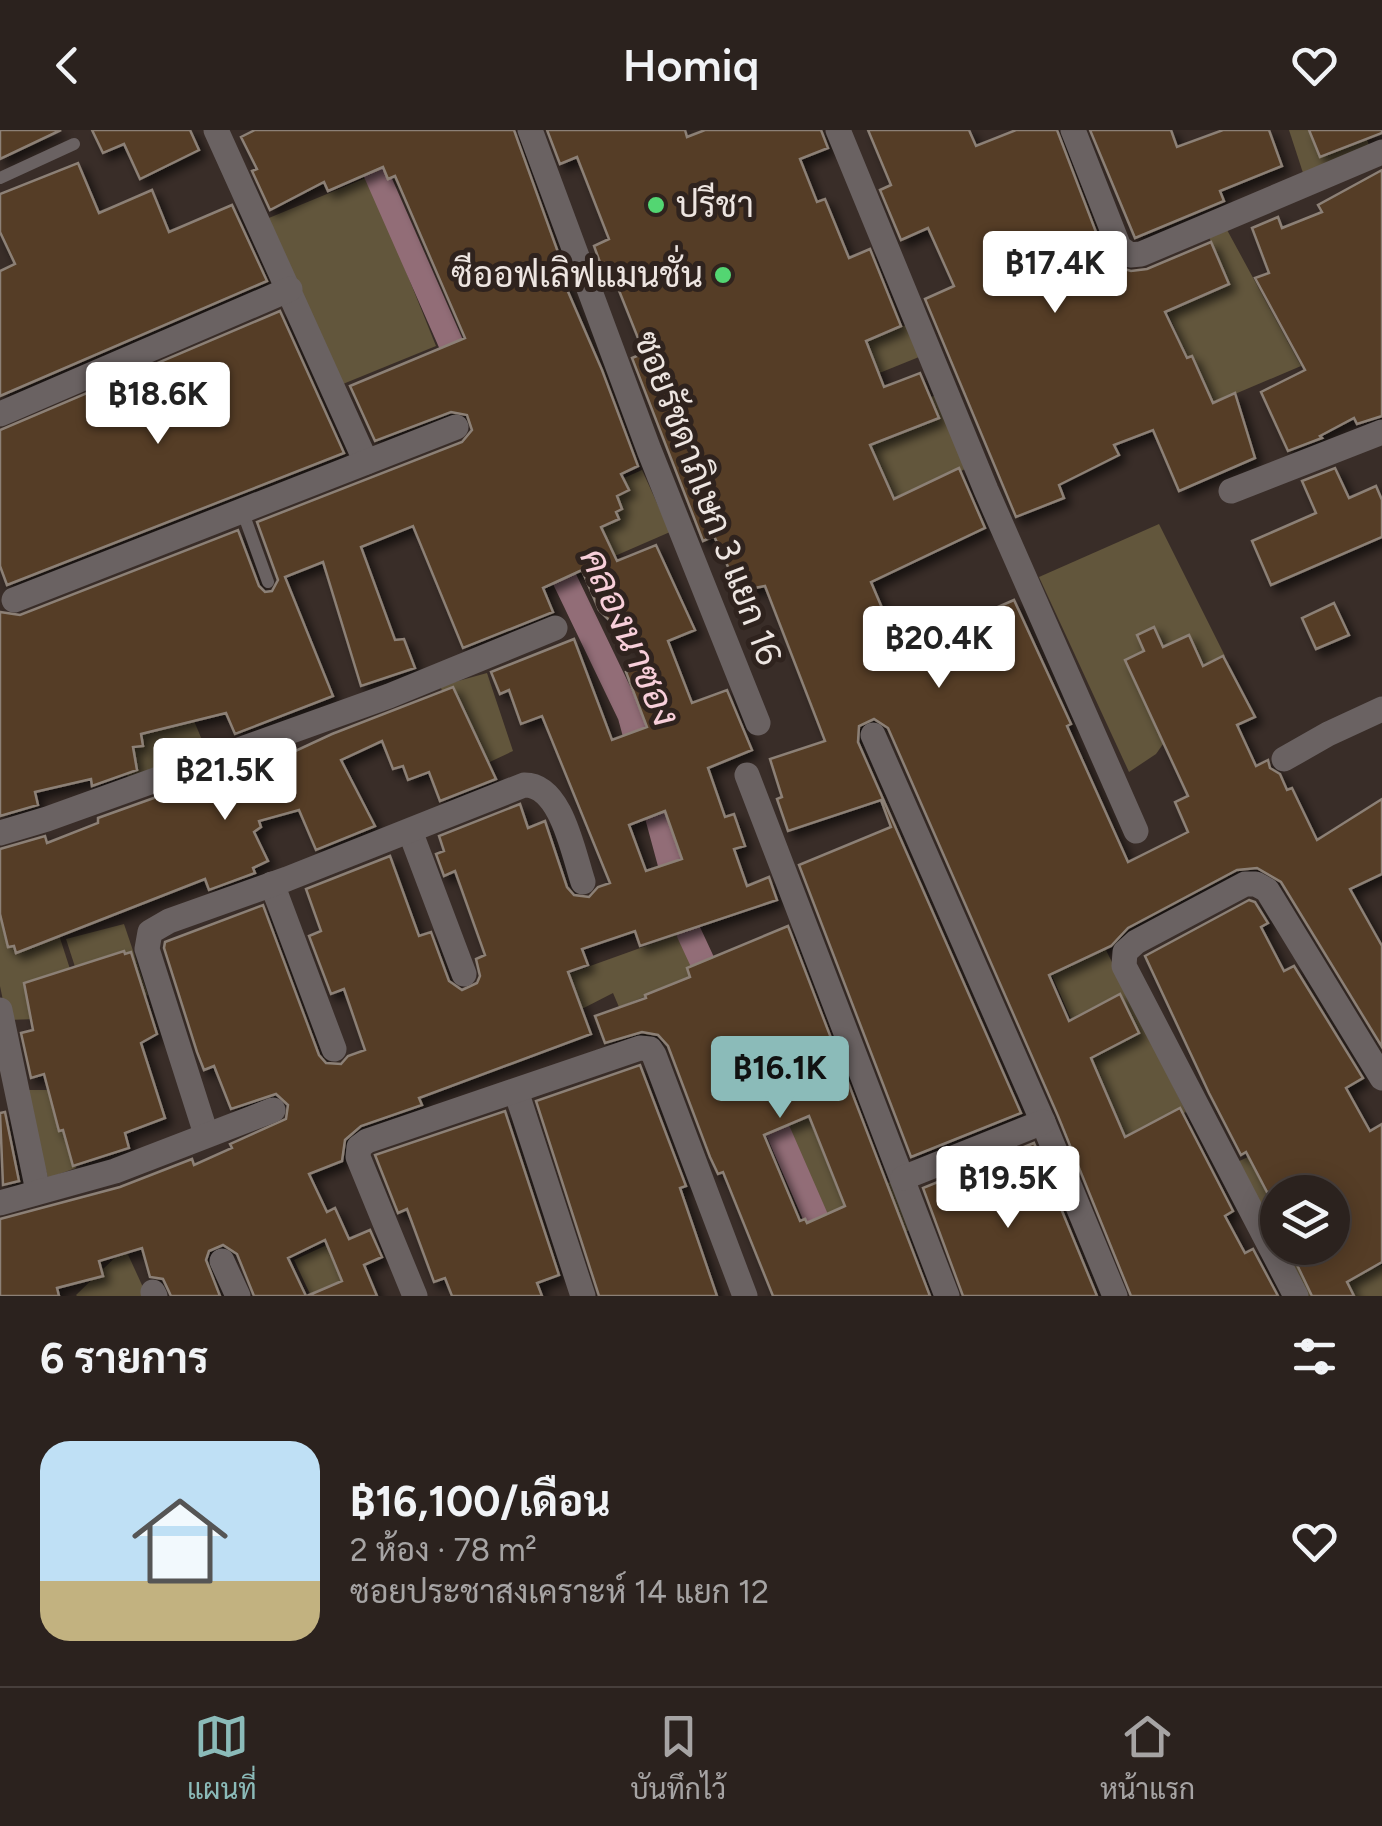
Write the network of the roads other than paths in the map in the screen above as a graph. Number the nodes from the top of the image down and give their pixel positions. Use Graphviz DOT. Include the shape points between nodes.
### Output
graph roads {
  1 [pos="216,130"];
  2 [pos="530,130"];
  3 [pos="838,130"];
  4 [pos="1073,130"];
  5 [pos="74,144"];
  6 [pos="1382,152"];
  7 [pos="0,178"];
  8 [pos="290,289"];
  9 [pos="0,414"];
  10 [pos="456,427"];
  11 [pos="1382,432"];
  12 [pos="366,462"];
  13 [pos="1231,491"];
  14 [pos="242,510"];
  15 [pos="268,582"];
  16 [pos="14,600"];
  17 [pos="555,628"];
  18 [pos="1382,710"];
  19 [pos="758,724"];
  20 [pos="873,735"];
  21 [pos="1284,759"];
  22 [pos="747,775"];
  23 [pos="410,831"];
  24 [pos="1136,832"];
  25 [pos="0,833"];
  26 [pos="583,882"];
  27 [pos="272,884"];
  28 [pos="464,974"];
  29 [pos="0,1010"];
  30 [pos="334,1050"];
  31 [pos="1382,1078"];
  32 [pos="516,1091"];
  33 [pos="273,1110"];
  34 [pos="1042,1122"];
  35 [pos="206,1134"];
  36 [pos="903,1178"];
  37 [pos="38,1190"];
  38 [pos="0,1203"];
  39 [pos="222,1261"];
  40 [pos="238,1296"];
  41 [pos="416,1296"];
  42 [pos="583,1296"];
  43 [pos="745,1296"];
  44 [pos="947,1296"];
  45 [pos="1114,1296"];
  46 [pos="1296,1296"];
  1 -- 8 [label="street"];
  2 -- 19 [label="street, ซอยรัชดาภิเษก 3 แยก 16"];
  3 -- 24 [label="street"];
  4 -- 6 [label="street" via="1119,247 1130,254"];
  5 -- 7 [label="lane"];
  8 -- 9 [label="street"];
  8 -- 12 [label="street"];
  10 -- 12 [label="street"];
  11 -- 13 [label="street"];
  12 -- 14 [label="street"];
  14 -- 15 [label="lane"];
  14 -- 16 [label="street"];
  17 -- 25 [label="street" via="389,696"];
  18 -- 21 [label="street"];
  20 -- 34 [label="street"];
  22 -- 36 [label="street"];
  23 -- 26 [label="street" via="524,785 540,788 554,799"];
  23 -- 27 [label="street"];
  23 -- 28 [label="street"];
  27 -- 30 [label="street"];
  27 -- 35 [label="street" via="168,921 146,941"];
  29 -- 37 [label="street"];
  31 -- 46 [label="street" via="1266,890 1256,884 1245,884 1125,952 1124,966"];
  32 -- 41 [label="street" via="358,1147"];
  32 -- 42 [label="street"];
  32 -- 43 [label="street" via="650,1049"];
  33 -- 35 [label="street"];
  34 -- 36 [label="street"];
  34 -- 45 [label="street"];
  35 -- 37 [label="street" via="115,1171"];
  36 -- 44 [label="street"];
  37 -- 38 [label="street"];
  39 -- 40 [label="street"];
}
